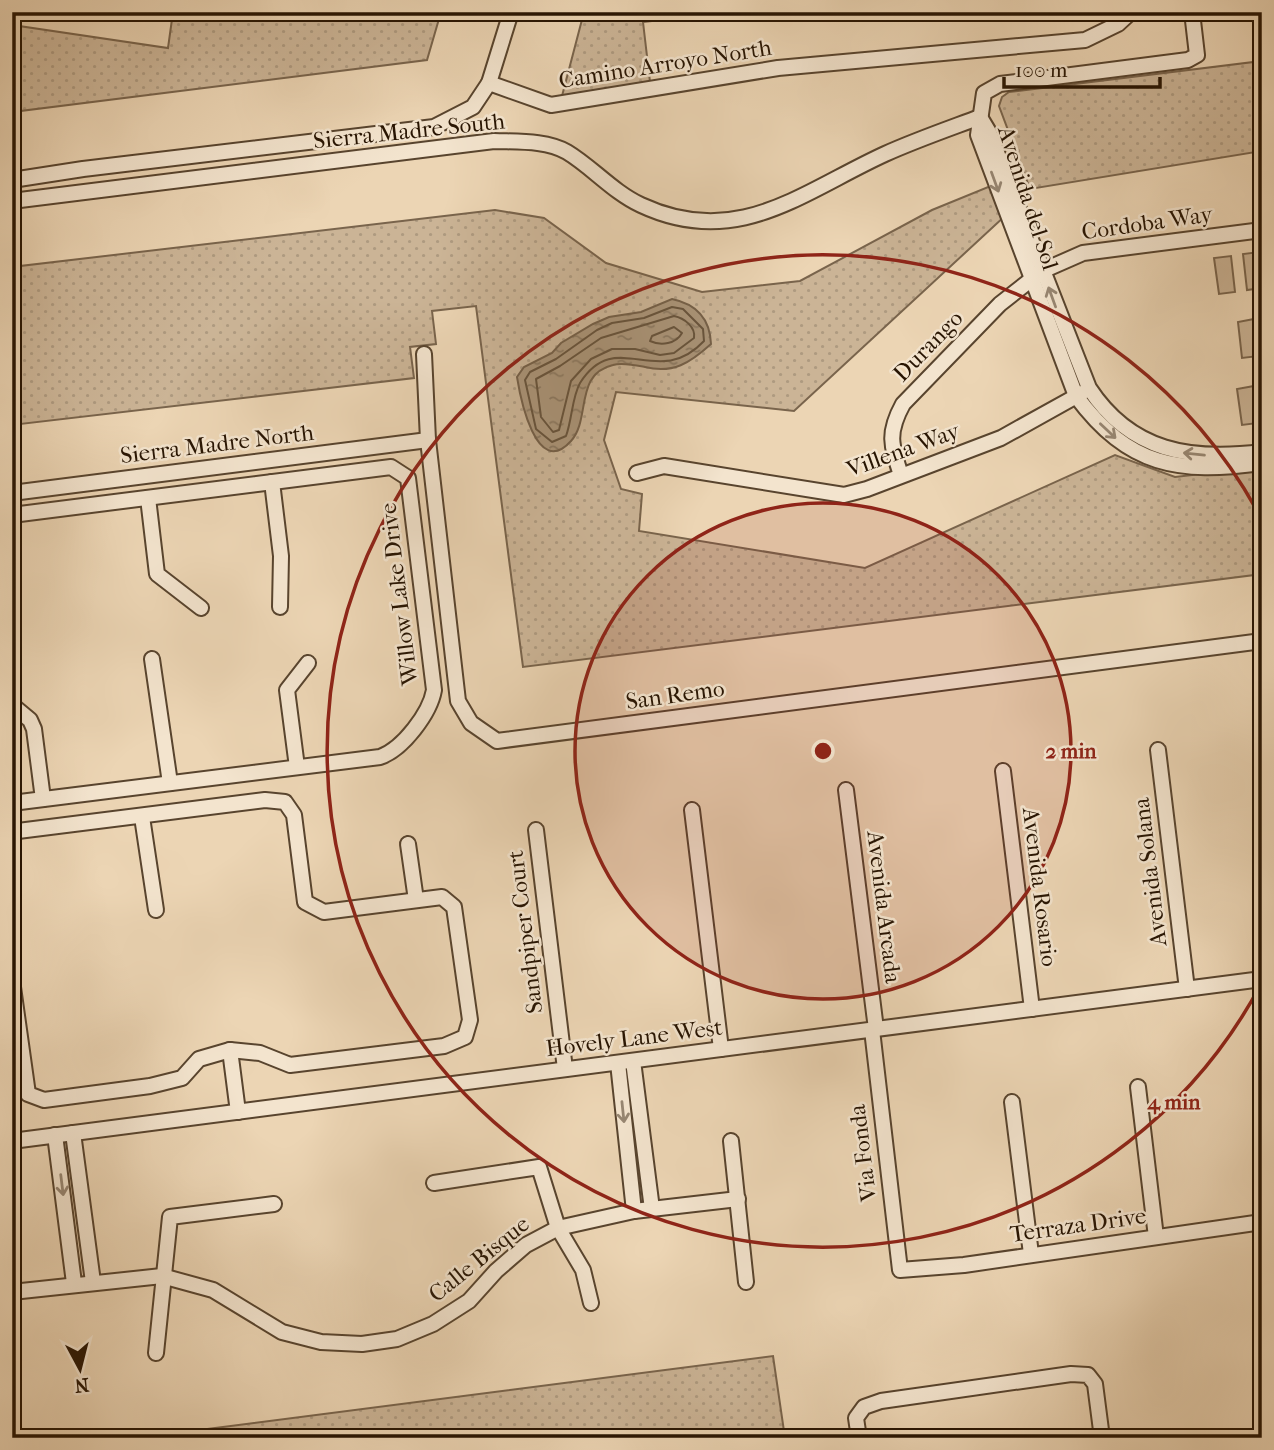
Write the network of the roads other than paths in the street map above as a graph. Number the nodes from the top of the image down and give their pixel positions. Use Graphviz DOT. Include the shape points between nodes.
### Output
graph roads {
  1 [pos="511,12"];
  2 [pos="1131,12"];
  3 [pos="1192,12"];
  4 [pos="489,83"];
  5 [pos="979,117"];
  6 [pos="12,180"];
  7 [pos="12,201"];
  8 [pos="1262,230"];
  9 [pos="1036,275"];
  10 [pos="424,354"];
  11 [pos="1089,388"];
  12 [pos="1076,396"];
  13 [pos="428,440"];
  14 [pos="1262,452"];
  15 [pos="1262,463"];
  16 [pos="637,473"];
  17 [pos="901,475"];
  18 [pos="272,482"];
  19 [pos="12,493"];
  20 [pos="148,498"];
  21 [pos="12,515"];
  22 [pos="280,607"];
  23 [pos="201,608"];
  24 [pos="1262,640"];
  25 [pos="152,659"];
  26 [pos="308,663"];
  27 [pos="12,705"];
  28 [pos="1158,750"];
  29 [pos="297,767"];
  30 [pos="1003,771"];
  31 [pos="170,783"];
  32 [pos="846,790"];
  33 [pos="43,799"];
  34 [pos="12,803"];
  35 [pos="691,810"];
  36 [pos="142,817"];
  37 [pos="536,830"];
  38 [pos="12,835"];
  39 [pos="408,844"];
  40 [pos="416,900"];
  41 [pos="156,910"];
  42 [pos="1262,979"];
  43 [pos="12,980"];
  44 [pos="1187,989"];
  45 [pos="1032,1009"];
  46 [pos="874,1029"];
  47 [pos="721,1049"];
  48 [pos="230,1050"];
  49 [pos="625,1062"];
  50 [pos="565,1069"];
  51 [pos="1138,1087"];
  52 [pos="1012,1102"];
  53 [pos="238,1112"];
  54 [pos="73,1133"];
  55 [pos="55,1135"];
  56 [pos="12,1141"];
  57 [pos="731,1141"];
  58 [pos="646,1157"];
  59 [pos="628,1161"];
  60 [pos="434,1182"];
  61 [pos="738,1199"];
  62 [pos="274,1204"];
  63 [pos="652,1209"];
  64 [pos="634,1211"];
  65 [pos="1262,1223"];
  66 [pos="558,1227"];
  67 [pos="86,1231"];
  68 [pos="68,1234"];
  69 [pos="1156,1237"];
  70 [pos="1031,1254"];
  71 [pos="900,1270"];
  72 [pos="162,1276"];
  73 [pos="93,1282"];
  74 [pos="746,1282"];
  75 [pos="74,1283"];
  76 [pos="12,1292"];
  77 [pos="591,1303"];
  78 [pos="156,1353"];
  79 [pos="859,1438"];
  80 [pos="1102,1438"];
  1 -- 4 [label="street"];
  2 -- 4 [label="street, Camino Arroyo North" via="1085,40 778,68 551,105"];
  3 -- 5 [label="street" via="1197,55 1188,60 1000,84 984,93"];
  4 -- 6 [label="street" via="473,107 435,127"];
  5 -- 7 [label="street, Sierra Madre South" via="886,153 766,213 739,221 710,222 640,205 566,152 534,143 494,141"];
  5 -- 9 [label="street, Avenida del Sol" via="989,131"];
  8 -- 9 [label="street, Cordoba Way" via="1083,253"];
  11 -- 9 [label="street, Avenida del Sol, one-way"];
  9 -- 12 [label="street, Avenida del Sol"];
  9 -- 17 [label="street, Durango" via="1000,304 903,404 892,423 891,447"];
  10 -- 13 [label="street, San Remo"];
  11 -- 12 [label="street, Villena Way"];
  14 -- 11 [label="street, Avenida del Sol, one-way" via="1191,455 1158,447 1104,411"];
  12 -- 15 [label="street, Avenida del Sol, one-way" via="1088,414 1123,446 1157,463 1213,469"];
  12 -- 17 [label="street, Villena Way" via="1002,438"];
  13 -- 19 [label="street, Sierra Madre North"];
  13 -- 24 [label="street, San Remo" via="458,701 471,723 497,741"];
  16 -- 17 [label="street, Villena Way" via="664,466 844,495"];
  18 -- 20 [label="street, Willow Lake Drive"];
  18 -- 22 [label="street" via="281,556"];
  18 -- 29 [label="street, Willow Lake Drive" via="391,467 408,478 434,690 432,702 389,754"];
  20 -- 21 [label="street, Willow Lake Drive"];
  20 -- 23 [label="street" via="157,574"];
  25 -- 31 [label="street"];
  26 -- 29 [label="street" via="287,690"];
  27 -- 33 [label="street" via="34,729"];
  28 -- 44 [label="street, Avenida Solana"];
  29 -- 31 [label="street, Willow Lake Drive"];
  30 -- 45 [label="street, Avenida Rosario"];
  31 -- 33 [label="street, Willow Lake Drive"];
  32 -- 46 [label="street, Avenida Arcada"];
  33 -- 34 [label="street, Willow Lake Drive"];
  35 -- 47 [label="street"];
  36 -- 38 [label="street"];
  36 -- 40 [label="street" via="265,800 285,802 294,815 306,902 324,912"];
  36 -- 41 [label="street"];
  37 -- 50 [label="street, Sandpiper Court"];
  39 -- 40 [label="street"];
  40 -- 48 [label="street" via="442,897 454,907 470,1020 465,1037 444,1046 290,1065 260,1053"];
  42 -- 44 [label="street, Hovely Lane West"];
  43 -- 48 [label="street" via="28,1094 44,1100 182,1078 200,1059"];
  44 -- 45 [label="street, Hovely Lane West"];
  45 -- 46 [label="street, Hovely Lane West"];
  46 -- 47 [label="street, Hovely Lane West"];
  46 -- 71 [label="street, Via Fonda"];
  47 -- 49 [label="street, Hovely Lane West"];
  48 -- 53 [label="street"];
  49 -- 50 [label="street, Hovely Lane West"];
  49 -- 58 [label="street"];
  49 -- 59 [label="street, one-way"];
  50 -- 53 [label="street, Hovely Lane West"];
  51 -- 69 [label="street"];
  52 -- 70 [label="street"];
  53 -- 54 [label="street, Hovely Lane West"];
  54 -- 55 [label="street, Hovely Lane West"];
  54 -- 67 [label="street"];
  55 -- 56 [label="street, Hovely Lane West"];
  55 -- 68 [label="street, one-way"];
  57 -- 61 [label="street"];
  58 -- 59 [label="street"];
  58 -- 63 [label="street"];
  59 -- 64 [label="street"];
  60 -- 66 [label="street" via="539,1167"];
  61 -- 63 [label="street, Calle Bisque"];
  61 -- 74 [label="street"];
  62 -- 72 [label="street" via="170,1217"];
  63 -- 64 [label="street, Calle Bisque"];
  64 -- 66 [label="street, Calle Bisque"];
  65 -- 69 [label="street, Terraza Drive"];
  66 -- 72 [label="street, Calle Bisque" via="526,1245 469,1301 433,1324 397,1339 362,1344 321,1342 282,1332 213,1290"];
  66 -- 77 [label="street" via="583,1270"];
  67 -- 68 [label="street"];
  67 -- 73 [label="street"];
  68 -- 75 [label="street"];
  69 -- 70 [label="street, Terraza Drive"];
  70 -- 71 [label="street, Terraza Drive"];
  72 -- 73 [label="street, Calle Bisque"];
  72 -- 78 [label="street"];
  73 -- 75 [label="street, Calle Bisque"];
  75 -- 76 [label="street, Calle Bisque"];
  79 -- 80 [label="street" via="856,1418 864,1407 881,1401 1071,1374 1088,1375 1095,1384"];
}
